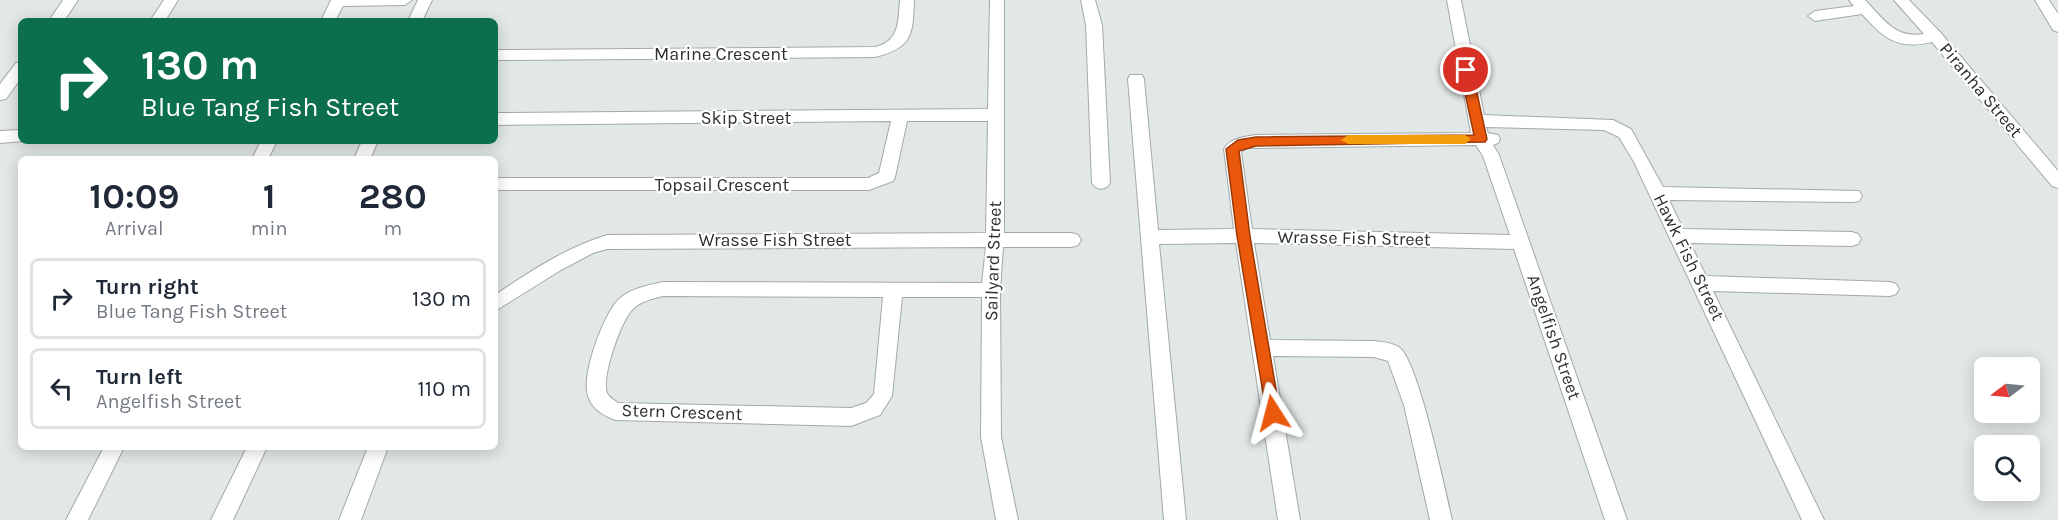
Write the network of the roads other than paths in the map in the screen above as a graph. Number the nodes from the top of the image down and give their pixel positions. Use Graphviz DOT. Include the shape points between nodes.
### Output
graph roads {
  1 [pos="71,0"];
  2 [pos="171,0"];
  3 [pos="339,0"];
  4 [pos="405,0"];
  5 [pos="424,0"];
  6 [pos="907,0"];
  7 [pos="997,0"];
  8 [pos="1088,0"];
  9 [pos="1454,0"];
  10 [pos="1466,0"];
  11 [pos="1901,0"];
  12 [pos="2042,0"];
  13 [pos="1861,4"];
  14 [pos="1815,16"];
  15 [pos="58,18"];
  16 [pos="159,18"];
  17 [pos="330,18"];
  18 [pos="416,18"];
  19 [pos="2058,27"];
  20 [pos="1935,36"];
  21 [pos="498,55"];
  22 [pos="18,69"];
  23 [pos="0,72"];
  24 [pos="18,72"];
  25 [pos="1136,79"];
  26 [pos="0,95"];
  27 [pos="996,115"];
  28 [pos="900,117"];
  29 [pos="498,118"];
  30 [pos="1482,121"];
  31 [pos="18,136"];
  32 [pos="0,137"];
  33 [pos="1488,144"];
  34 [pos="2058,182"];
  35 [pos="1101,183"];
  36 [pos="498,184"];
  37 [pos="1657,193"];
  38 [pos="1853,195"];
  39 [pos="1244,236"];
  40 [pos="1678,236"];
  41 [pos="1151,237"];
  42 [pos="1852,239"];
  43 [pos="995,240"];
  44 [pos="1072,240"];
  45 [pos="1521,242"];
  46 [pos="1701,283"];
  47 [pos="1890,288"];
  48 [pos="991,290"];
  49 [pos="893,291"];
  50 [pos="498,302"];
  51 [pos="1262,348"];
  52 [pos="112,450"];
  53 [pos="256,450"];
  54 [pos="377,450"];
  55 [pos="77,520"];
  56 [pos="222,520"];
  57 [pos="350,520"];
  58 [pos="1007,520"];
  59 [pos="1175,520"];
  60 [pos="1289,520"];
  61 [pos="1442,520"];
  62 [pos="1616,520"];
  63 [pos="1813,520"];
  1 -- 15 [label="street"];
  2 -- 16 [label="street"];
  3 -- 4 [label="street"];
  3 -- 17 [label="street"];
  5 -- 18 [label="street"];
  6 -- 21 [label="street, Marine Crescent" via="901,42 875,52"];
  7 -- 27 [label="street, Sailyard Street"];
  8 -- 35 [label="street" via="1095,36"];
  9 -- 30 [label="street, Angelfish Street"];
  10 -- 30 [label="street, Angelfish Street"];
  11 -- 20 [label="street, Piranha Street"];
  12 -- 19 [label="street"];
  13 -- 14 [label="street"];
  13 -- 20 [label="street" via="1900,39"];
  20 -- 34 [label="street, Piranha Street"];
  22 -- 23 [label="street"];
  24 -- 26 [label="street"];
  25 -- 41 [label="street"];
  27 -- 28 [label="street, Skip Street"];
  27 -- 43 [label="street, Sailyard Street"];
  28 -- 29 [label="street, Skip Street"];
  28 -- 36 [label="street, Topsail Crescent" via="887,177 869,184"];
  30 -- 33 [label="street, Angelfish Street"];
  30 -- 37 [label="street, Hawk Fish Street" via="1607,124 1632,141"];
  31 -- 32 [label="street"];
  33 -- 39 [label="street" via="1243,143 1232,149"];
  33 -- 45 [label="street, Angelfish Street"];
  37 -- 38 [label="street"];
  37 -- 40 [label="street, Hawk Fish Street"];
  39 -- 41 [label="street, Wrasse Fish Street"];
  39 -- 45 [label="street, Wrasse Fish Street"];
  39 -- 51 [label="street"];
  40 -- 42 [label="street"];
  40 -- 46 [label="street, Hawk Fish Street"];
  41 -- 59 [label="street"];
  43 -- 44 [label="street, Wrasse Fish Street"];
  43 -- 48 [label="street, Sailyard Street"];
  43 -- 50 [label="street, Wrasse Fish Street" via="607,242 573,255"];
  45 -- 62 [label="street, Angelfish Street"];
  46 -- 47 [label="street"];
  46 -- 63 [label="street, Hawk Fish Street"];
  48 -- 49 [label="street, Stern Crescent"];
  48 -- 58 [label="street, Sailyard Street" via="992,437"];
  49 -- 49 [label="street, Stern Crescent" via="646,292 633,298 614,321 597,379 597,395 615,411 851,417 869,413 881,403 885,390"];
  51 -- 60 [label="street"];
  51 -- 61 [label="street" via="1374,349 1396,356"];
  52 -- 55 [label="street"];
  53 -- 56 [label="street"];
  54 -- 57 [label="street"];
}
